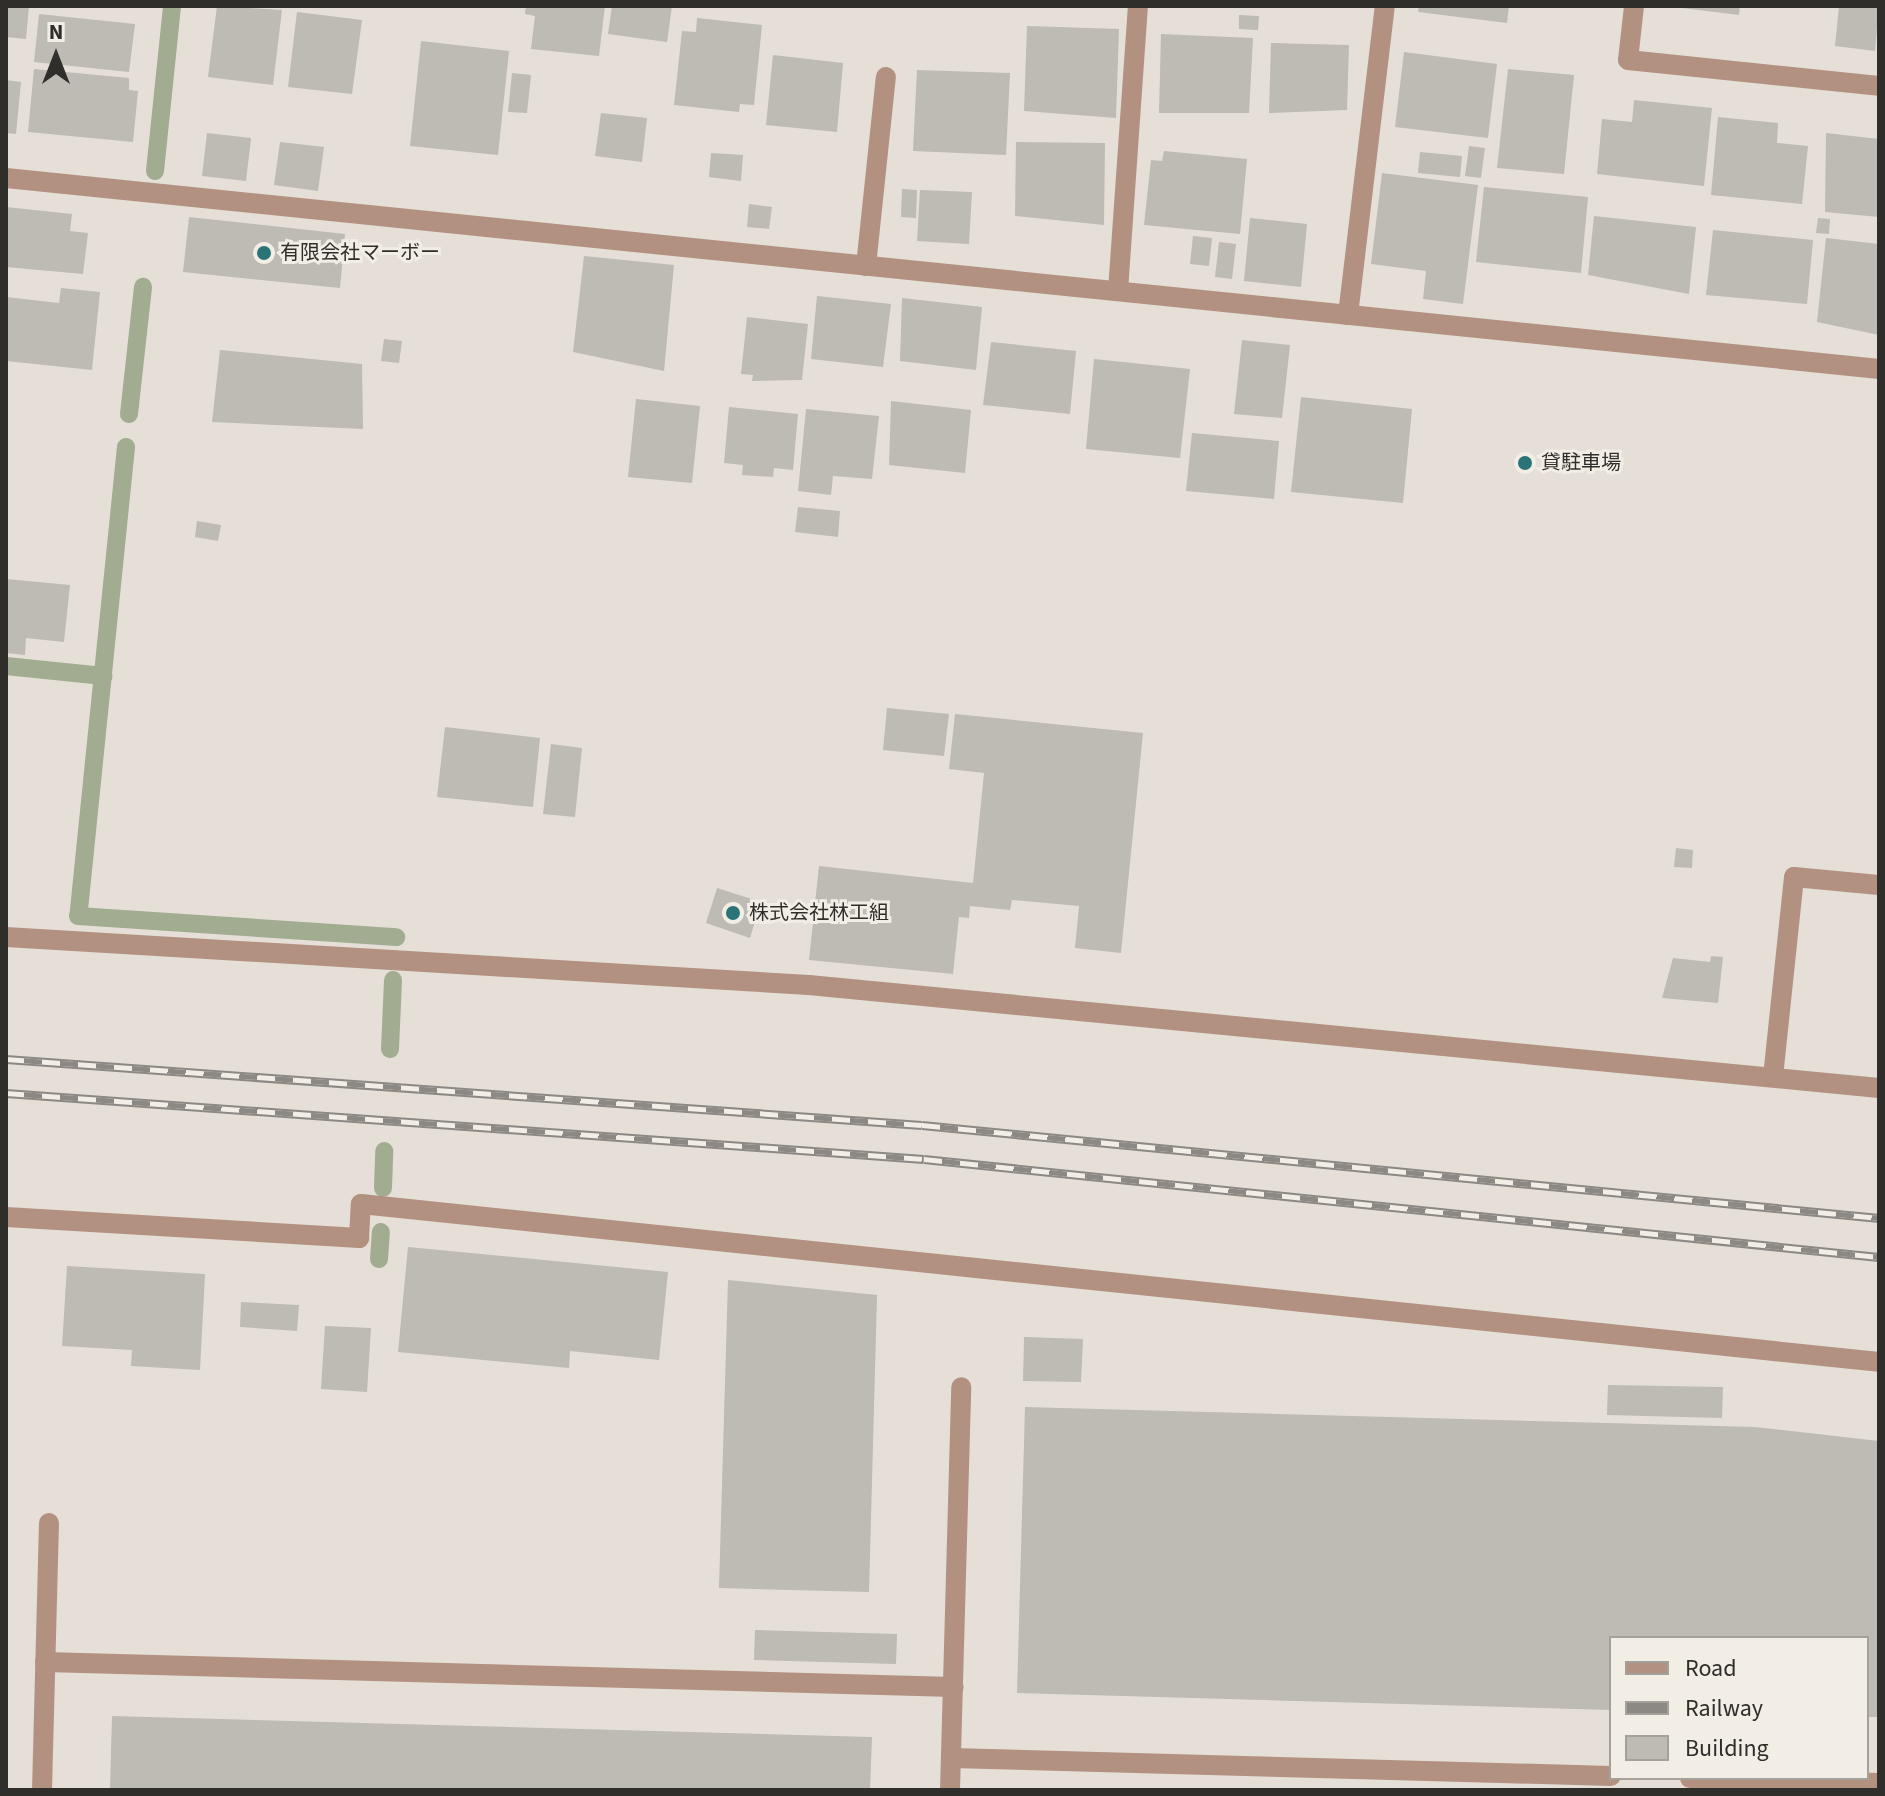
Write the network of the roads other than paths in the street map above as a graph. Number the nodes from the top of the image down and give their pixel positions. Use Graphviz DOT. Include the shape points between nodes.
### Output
graph roads {
  1 [pos="1138,6"];
  2 [pos="1385,6"];
  3 [pos="1634,6"];
  4 [pos="886,77"];
  5 [pos="1879,86"];
  6 [pos="6,178"];
  7 [pos="866,266"];
  8 [pos="1118,291"];
  9 [pos="1348,315"];
  10 [pos="1879,369"];
  11 [pos="1879,885"];
  12 [pos="6,937"];
  13 [pos="1773,1077"];
  14 [pos="1879,1088"];
  15 [pos="6,1217"];
  16 [pos="1879,1362"];
  17 [pos="961,1387"];
  18 [pos="49,1523"];
  19 [pos="45,1662"];
  20 [pos="954,1687"];
  21 [pos="951,1758"];
  22 [pos="1609,1776"];
  23 [pos="1766,1780"];
  24 [pos="1879,1783"];
  25 [pos="42,1790"];
  26 [pos="950,1790"];
  1 -- 8 [label="street"];
  2 -- 9 [label="street"];
  3 -- 5 [label="street" via="1628,60"];
  4 -- 7 [label="street"];
  6 -- 7 [label="street"];
  7 -- 8 [label="street"];
  8 -- 9 [label="street"];
  9 -- 10 [label="street"];
  11 -- 13 [label="street" via="1794,877"];
  12 -- 13 [label="street" via="809,985"];
  13 -- 14 [label="street"];
  15 -- 16 [label="street" via="359,1238 361,1204"];
  17 -- 20 [label="street"];
  18 -- 19 [label="street"];
  19 -- 20 [label="street"];
  19 -- 25 [label="street"];
  20 -- 21 [label="street"];
  21 -- 22 [label="street"];
  21 -- 26 [label="street"];
  23 -- 24 [label="street"];
}
